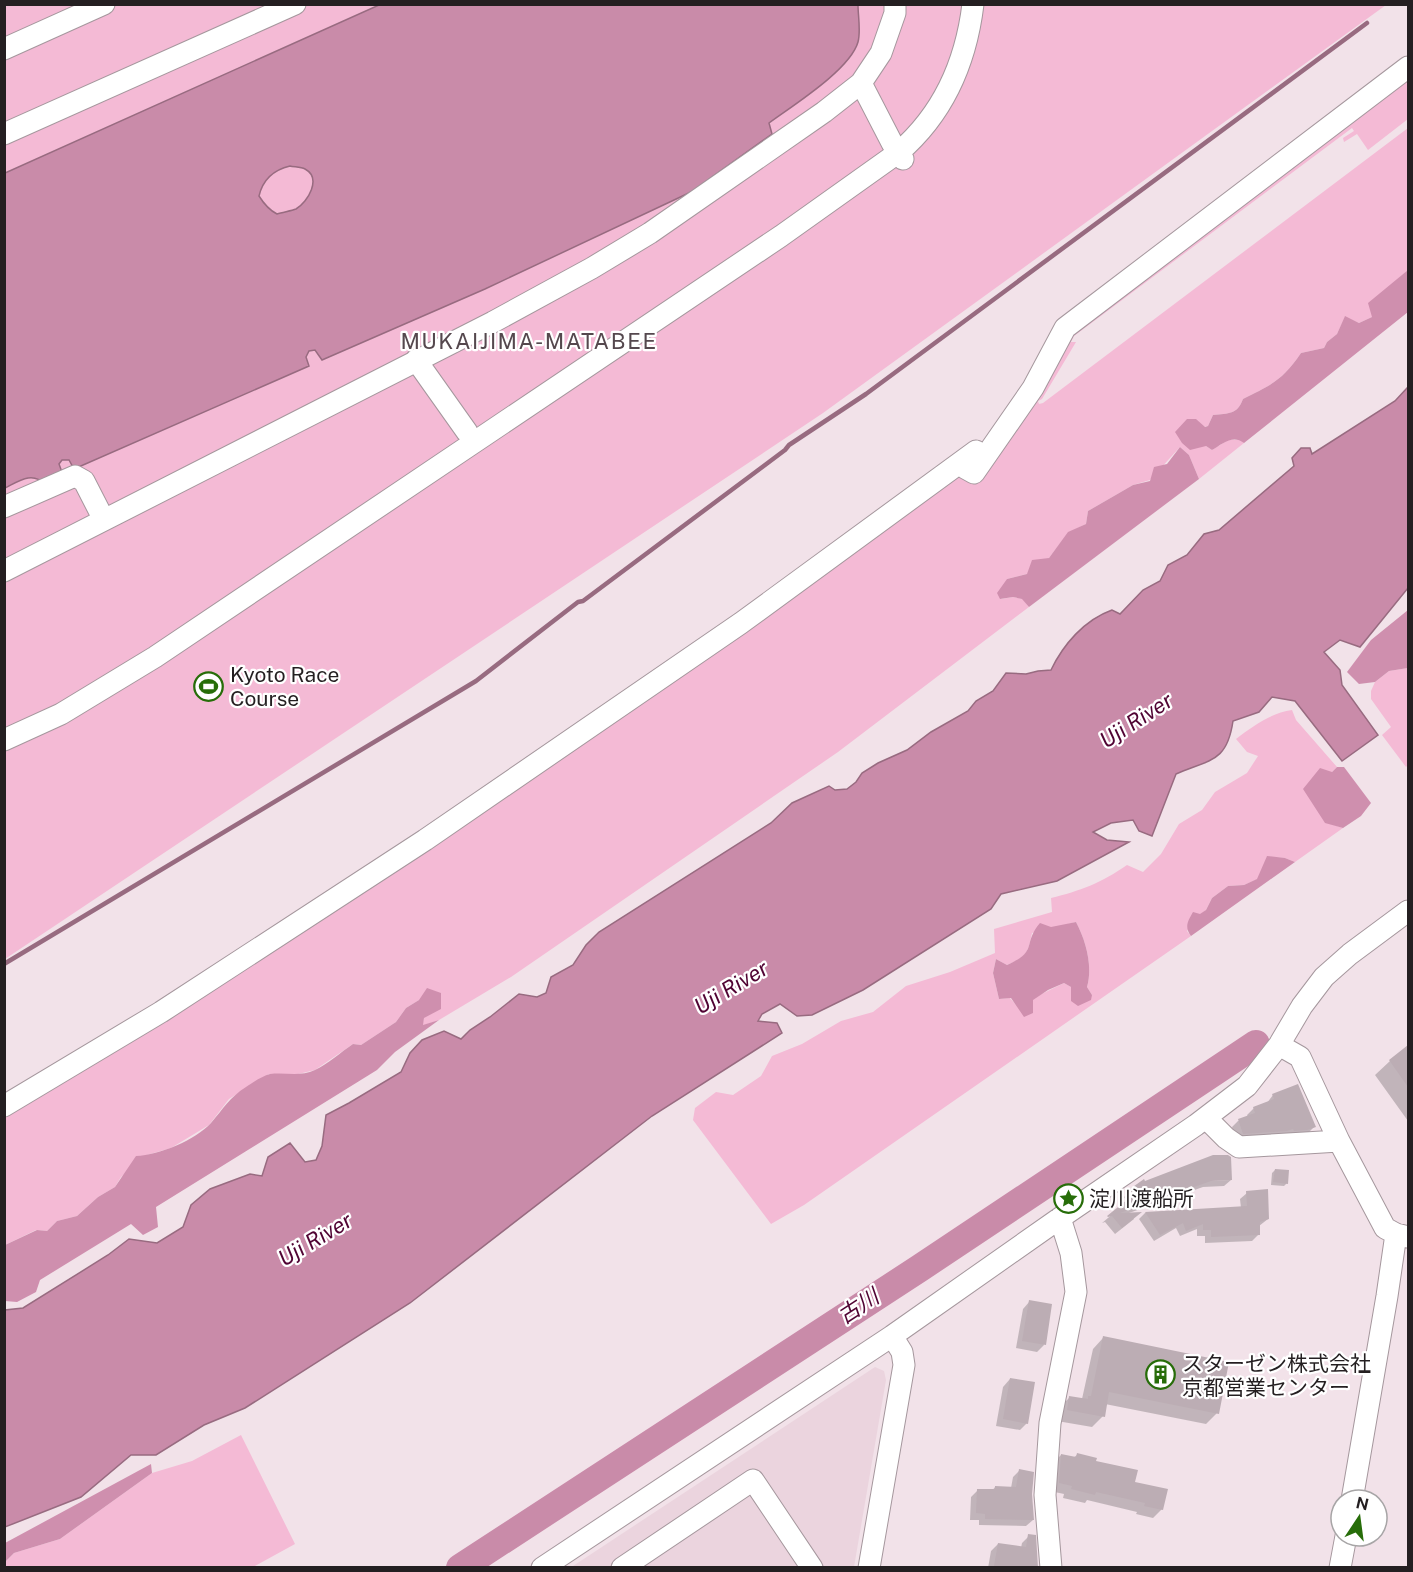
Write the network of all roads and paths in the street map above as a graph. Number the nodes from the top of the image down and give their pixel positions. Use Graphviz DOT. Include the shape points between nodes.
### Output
graph roads {
  1 [pos="104,4"];
  2 [pos="295,4"];
  3 [pos="895,4"];
  4 [pos="973,4"];
  5 [pos="4,49"];
  6 [pos="1408,67"];
  7 [pos="861,83"];
  8 [pos="10,125"];
  9 [pos="901,156"];
  10 [pos="416,360"];
  11 [pos="467,432"];
  12 [pos="4,507"];
  13 [pos="104,520"];
  14 [pos="4,571"];
  15 [pos="4,740"];
  16 [pos="1408,911"];
  17 [pos="1279,1045"];
  18 [pos="4,1106"];
  19 [pos="1206,1118"];
  20 [pos="1339,1141"];
  21 [pos="1060,1218"];
  22 [pos="1402,1235"];
  23 [pos="892,1336"];
  24 [pos="1354,1488"];
  25 [pos="1344,1548"];
  26 [pos="542,1568"];
  27 [pos="622,1568"];
  28 [pos="812,1568"];
  29 [pos="869,1568"];
  30 [pos="1051,1568"];
  31 [pos="1340,1568"];
  1 -- 5 [label="street"];
  2 -- 8 [label="street"];
  3 -- 7 [label="street" via="881,53"];
  4 -- 9 [label="street" via="967,41 955,76 936,112"];
  6 -- 18 [label="street" via="1065,328 1033,388 974,473 965,468 976,451 741,623 425,840 161,1012"];
  7 -- 9 [label="street"];
  7 -- 10 [label="street" via="650,233 573,279"];
  9 -- 15 [label="street" via="155,657 61,714"];
  10 -- 11 [label="street"];
  10 -- 13 [label="street"];
  12 -- 13 [label="street" via="75,476 84,481"];
  13 -- 14 [label="street"];
  16 -- 17 [label="street" via="1324,977"];
  17 -- 19 [label="street" via="1246,1086"];
  17 -- 20 [label="street" via="1300,1056"];
  19 -- 20 [label="street" via="1239,1147"];
  19 -- 21 [label="street"];
  20 -- 22 [label="street" via="1385,1228"];
  21 -- 23 [label="street"];
  21 -- 30 [label="street" via="1071,1253 1076,1292 1050,1423 1045,1495"];
  22 -- 24 [label="street" via="1387,1296"];
  23 -- 26 [label="street"];
  23 -- 29 [label="street" via="902,1352 904,1365"];
  25 -- 31 [label="street"];
  27 -- 28 [label="street" via="753,1480"];
}
